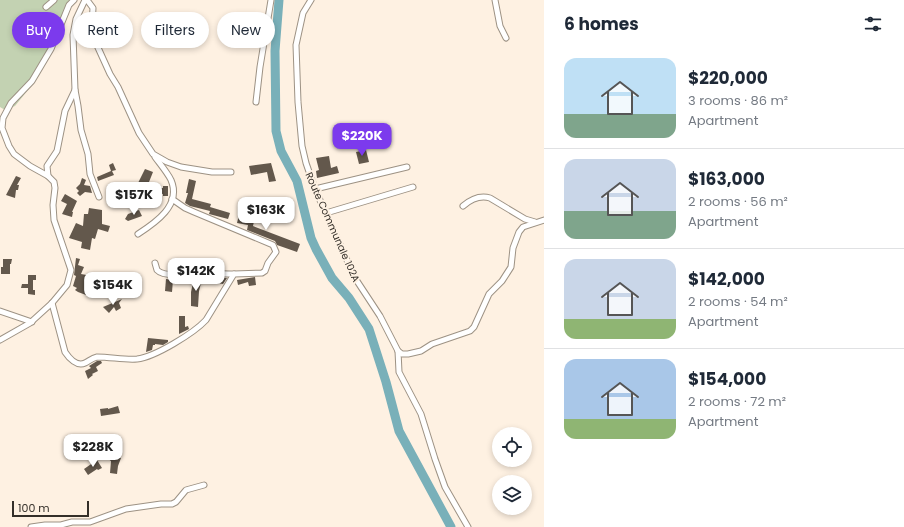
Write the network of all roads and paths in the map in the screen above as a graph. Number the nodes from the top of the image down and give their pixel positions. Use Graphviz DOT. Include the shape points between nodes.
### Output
graph roads {
  1 [pos="54,0"];
  2 [pos="74,0"];
  3 [pos="86,0"];
  4 [pos="272,0"];
  5 [pos="311,0"];
  6 [pos="496,0"];
  7 [pos="46,7"];
  8 [pos="506,38"];
  9 [pos="75,90"];
  10 [pos="256,102"];
  11 [pos="2,119"];
  12 [pos="153,154"];
  13 [pos="407,167"];
  14 [pos="231,172"];
  15 [pos="48,176"];
  16 [pos="413,187"];
  17 [pos="315,189"];
  18 [pos="99,197"];
  19 [pos="172,199"];
  20 [pos="462,206"];
  21 [pos="326,213"];
  22 [pos="544,220"];
  23 [pos="535,222"];
  24 [pos="138,234"];
  25 [pos="155,263"];
  26 [pos="234,274"];
  27 [pos="52,303"];
  28 [pos="0,310"];
  29 [pos="32,322"];
  30 [pos="0,340"];
  31 [pos="398,351"];
  32 [pos="204,485"];
  33 [pos="31,527"];
  34 [pos="468,527"];
  1 -- 7 [label="street"];
  2 -- 11 [label="street" via="69,5 52,49 32,81 11,103"];
  3 -- 9 [label="street" via="76,19 73,35"];
  3 -- 12 [label="street" via="93,8 92,25 95,41 138,133"];
  4 -- 10 [label="street"];
  5 -- 17 [label="street, Route Communale 102A" via="303,13 296,45 296,59 302,146"];
  6 -- 8 [label="street" via="500,26"];
  9 -- 15 [label="street" via="65,111 57,151 47,166"];
  9 -- 18 [label="street" via="90,174"];
  11 -- 15 [label="street" via="2,128 14,154"];
  12 -- 14 [label="street" via="181,167"];
  12 -- 19 [label="street" via="171,181"];
  13 -- 17 [label="street"];
  15 -- 27 [label="street" via="54,182 54,220 70,270 67,285"];
  16 -- 21 [label="street"];
  17 -- 21 [label="street, Route Communale 102A"];
  19 -- 24 [label="street" via="165,213"];
  19 -- 26 [label="street" via="185,208 273,245 276,252 262,273"];
  20 -- 23 [label="street" via="483,196"];
  21 -- 31 [label="street, Route Communale 102A" via="355,278 380,316"];
  22 -- 23 [label="street"];
  23 -- 31 [label="street" via="519,232 513,248 512,267 489,294 470,331 432,344 421,351 402,354"];
  25 -- 26 [label="street" via="158,272 166,274"];
  26 -- 27 [label="street" via="201,325 172,345 146,358 97,357 81,364 71,360 65,352"];
  27 -- 29 [label="street"];
  28 -- 29 [label="street"];
  29 -- 30 [label="street"];
  31 -- 34 [label="street, Route Communale 102A" via="400,372 421,414 446,487"];
  32 -- 33 [label="street" via="186,490 172,504 126,509 90,522"];
}
